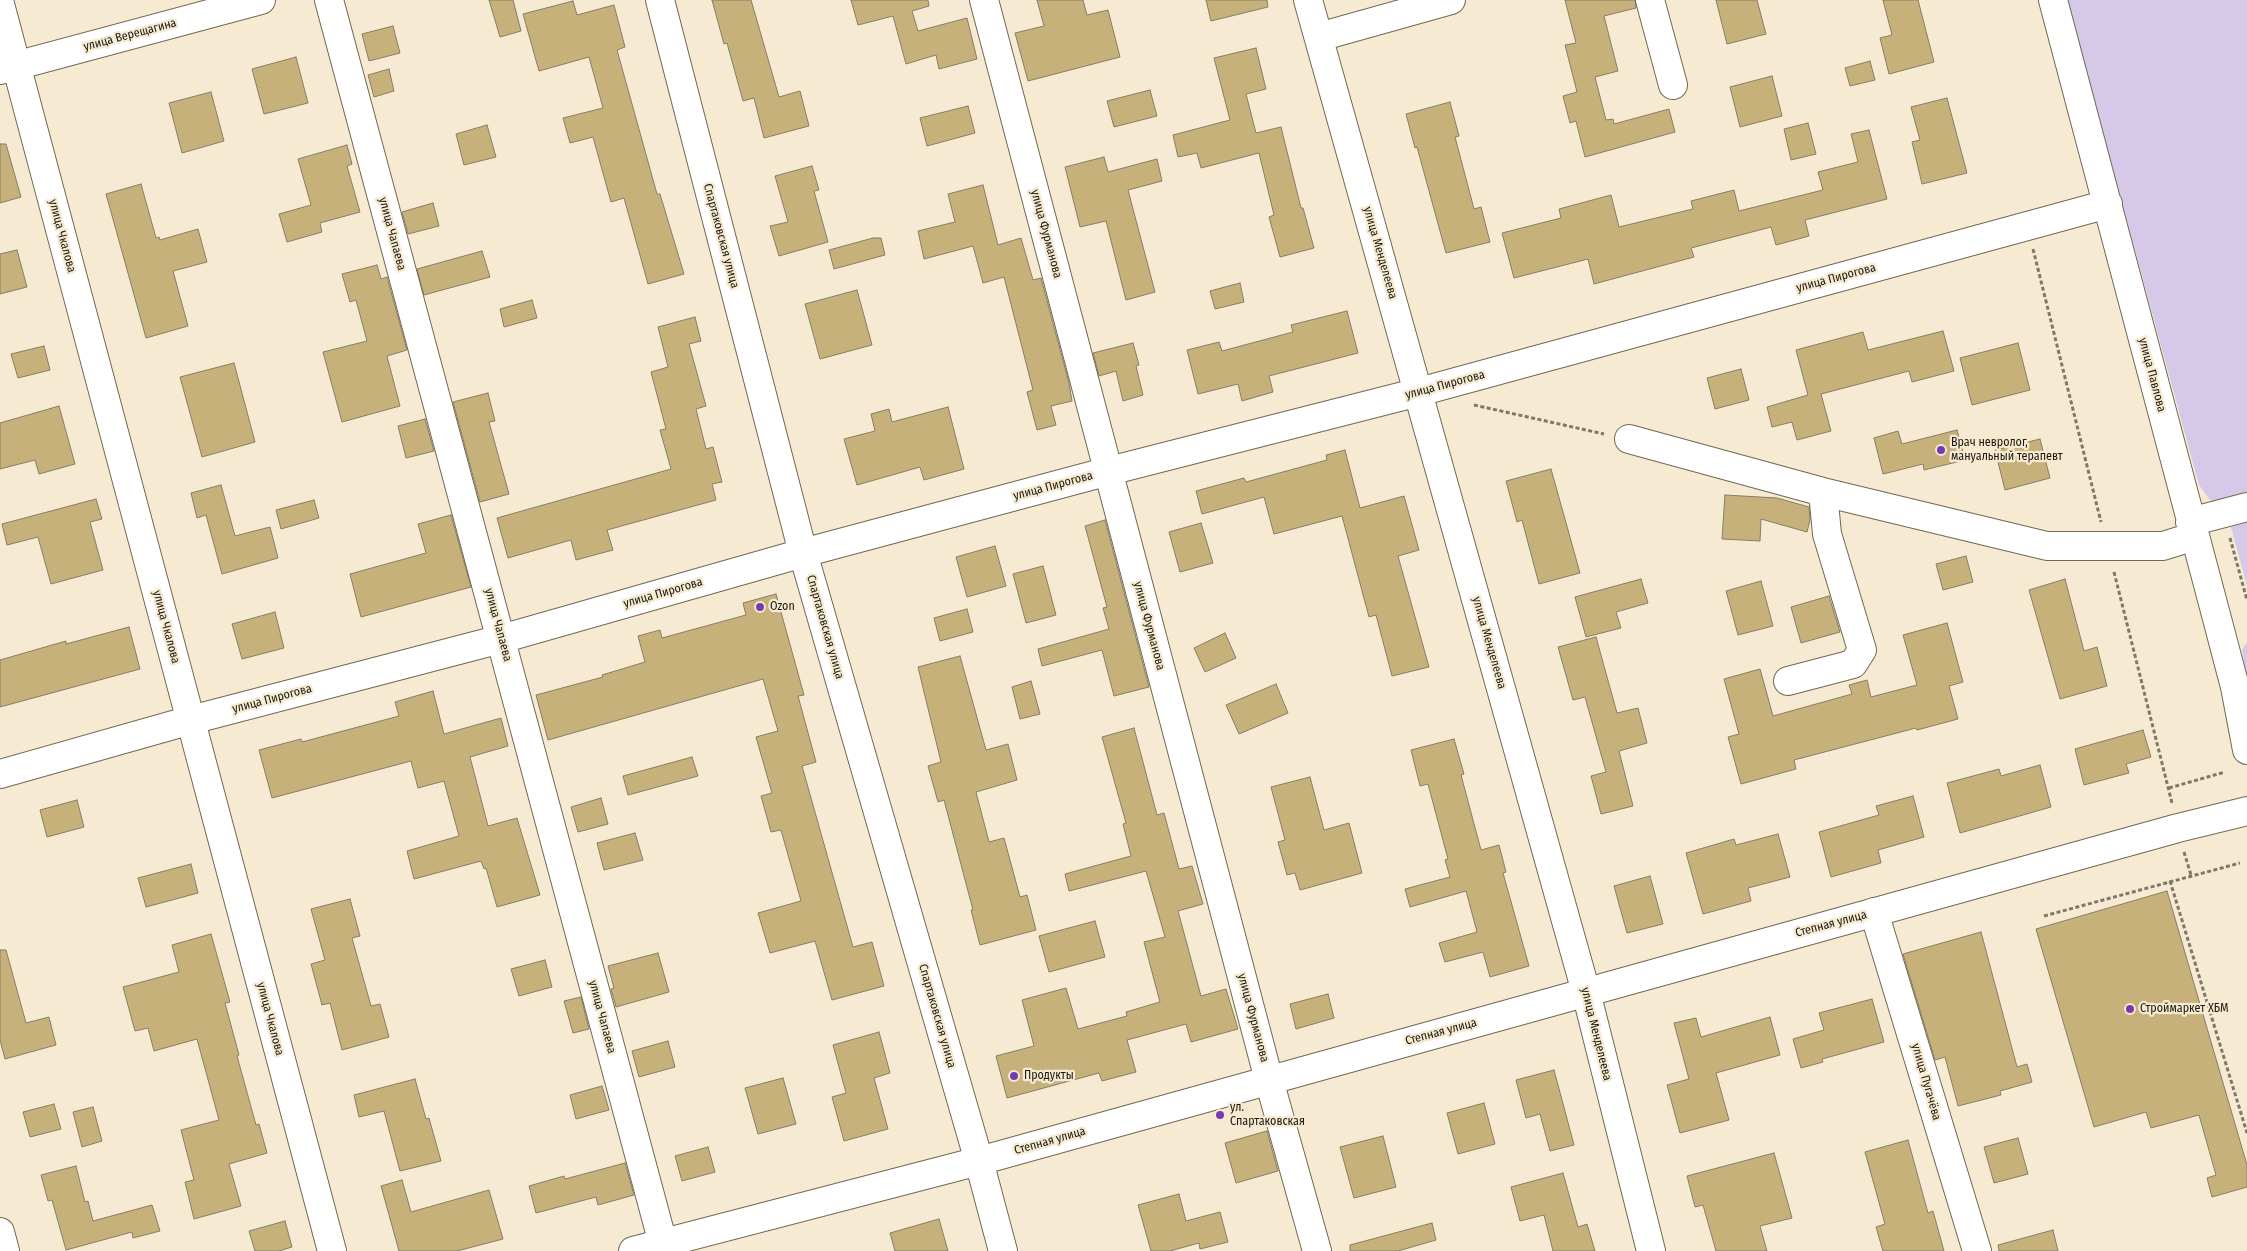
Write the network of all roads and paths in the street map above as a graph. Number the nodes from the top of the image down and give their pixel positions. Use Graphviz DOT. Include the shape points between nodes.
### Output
graph roads {
  1 [pos="260,0"];
  2 [pos="329,0"];
  3 [pos="660,0"];
  4 [pos="984,0"];
  5 [pos="1308,0"];
  6 [pos="1451,0"];
  7 [pos="1650,0"];
  8 [pos="2053,0"];
  9 [pos="0,4"];
  10 [pos="1319,37"];
  11 [pos="8,68"];
  12 [pos="1673,85"];
  13 [pos="2108,204"];
  14 [pos="2027,225"];
  15 [pos="1419,392"];
  16 [pos="1473,404"];
  17 [pos="1629,439"];
  18 [pos="1108,471"];
  19 [pos="1823,492"];
  20 [pos="2235,510"];
  21 [pos="2193,529"];
  22 [pos="2108,547"];
  23 [pos="803,553"];
  24 [pos="2247,600"];
  25 [pos="501,639"];
  26 [pos="1788,681"];
  27 [pos="190,720"];
  28 [pos="2247,750"];
  29 [pos="2225,772"];
  30 [pos="0,774"];
  31 [pos="2169,788"];
  32 [pos="2172,806"];
  33 [pos="2247,811"];
  34 [pos="2182,843"];
  35 [pos="2240,863"];
  36 [pos="2191,875"];
  37 [pos="2170,881"];
  38 [pos="1874,912"];
  39 [pos="2044,916"];
  40 [pos="1586,992"];
  41 [pos="1269,1080"];
  42 [pos="2247,1133"];
  43 [pos="979,1161"];
  44 [pos="0,1232"];
  45 [pos="664,1247"];
  46 [pos="5,1251"];
  47 [pos="332,1251"];
  48 [pos="634,1251"];
  49 [pos="1003,1251"];
  50 [pos="1318,1251"];
  51 [pos="1651,1251"];
  52 [pos="1977,1251"];
  1 -- 11 [label="street, улица Верещагина"];
  2 -- 25 [label="street, улица Чапаева"];
  3 -- 23 [label="street, Спартаковская улица"];
  4 -- 18 [label="street, улица Фурманова"];
  5 -- 10 [label="street, улица Менделеева"];
  6 -- 10 [label="street"];
  7 -- 12 [label="street"];
  8 -- 13 [label="street, улица Павлова"];
  9 -- 11 [label="street, улица Чкалова"];
  10 -- 15 [label="street, улица Менделеева"];
  11 -- 27 [label="street, улица Чкалова"];
  13 -- 14 [label="street, улица Пирогова"];
  13 -- 21 [label="street, улица Павлова"];
  14 -- 15 [label="street, улица Пирогова"];
  14 -- 22 [label="path"];
  15 -- 18 [label="street, улица Пирогова"];
  15 -- 40 [label="street, улица Менделеева"];
  16 -- 17 [label="path"];
  17 -- 19 [label="street"];
  18 -- 23 [label="street, улица Пирогова"];
  18 -- 41 [label="street, улица Фурманова"];
  19 -- 22 [label="street" via="2047,546"];
  19 -- 26 [label="street" via="1827,534 1862,650 1853,664"];
  20 -- 21 [label="street"];
  20 -- 24 [label="path"];
  21 -- 22 [label="street" via="2163,546"];
  21 -- 28 [label="street, улица Павлова" via="2235,687"];
  22 -- 31 [label="path"];
  23 -- 25 [label="street, улица Пирогова"];
  23 -- 43 [label="street, Спартаковская улица"];
  25 -- 27 [label="street, улица Пирогова"];
  25 -- 45 [label="street, улица Чапаева"];
  27 -- 30 [label="street, улица Пирогова"];
  27 -- 47 [label="street, улица Чкалова"];
  29 -- 31 [label="path"];
  31 -- 32 [label="path"];
  33 -- 38 [label="street, Степная улица"];
  34 -- 36 [label="path"];
  35 -- 36 [label="path"];
  36 -- 37 [label="path"];
  37 -- 39 [label="path"];
  37 -- 42 [label="path"];
  38 -- 40 [label="street, Степная улица"];
  38 -- 52 [label="street, улица Пугачёва"];
  40 -- 41 [label="street, Степная улица"];
  40 -- 51 [label="street, улица Менделеева"];
  41 -- 43 [label="street, Степная улица"];
  41 -- 50 [label="street, улица Фурманова"];
  43 -- 45 [label="street, Степная улица"];
  43 -- 49 [label="street, Спартаковская улица"];
  44 -- 46 [label="street"];
  45 -- 48 [label="street, Степная улица"];
}
